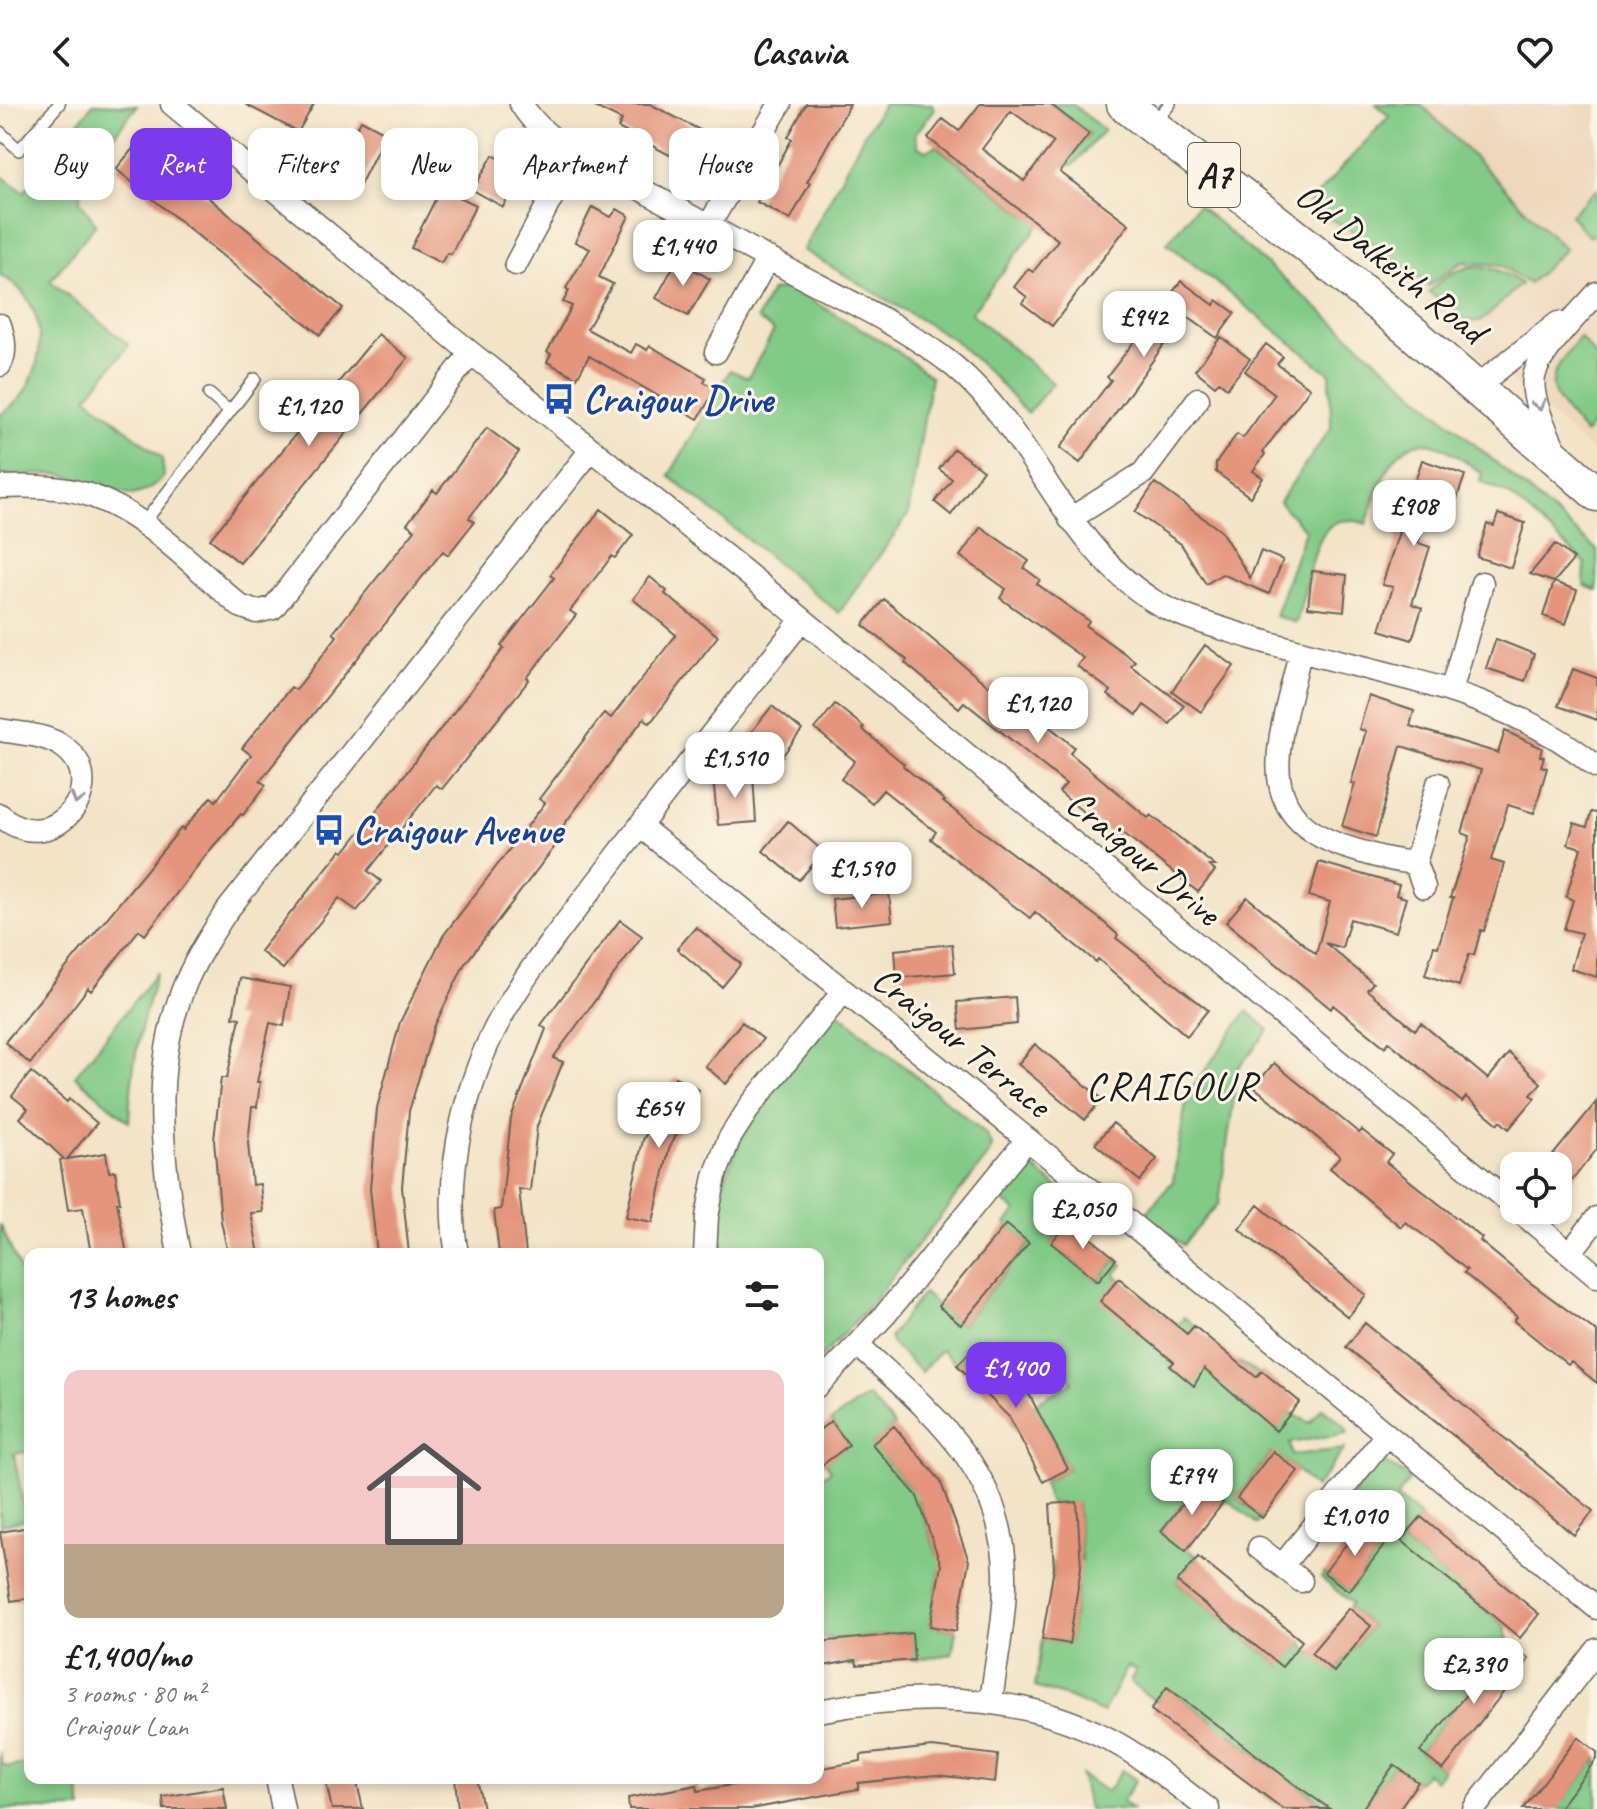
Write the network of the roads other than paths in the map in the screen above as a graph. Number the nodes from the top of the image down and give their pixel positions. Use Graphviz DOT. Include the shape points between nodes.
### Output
graph roads {
  1 [pos="59,104"];
  2 [pos="172,104"];
  3 [pos="521,104"];
  4 [pos="780,104"];
  5 [pos="1124,104"];
  6 [pos="1161,114"];
  7 [pos="541,128"];
  8 [pos="0,132"];
  9 [pos="653,195"];
  10 [pos="550,200"];
  11 [pos="709,225"];
  12 [pos="768,258"];
  13 [pos="516,264"];
  14 [pos="1597,291"];
  15 [pos="0,325"];
  16 [pos="716,352"];
  17 [pos="471,353"];
  18 [pos="0,365"];
  19 [pos="255,379"];
  20 [pos="1477,386"];
  21 [pos="209,394"];
  22 [pos="1198,399"];
  23 [pos="229,411"];
  24 [pos="591,450"];
  25 [pos="1559,460"];
  26 [pos="0,487"];
  27 [pos="1597,494"];
  28 [pos="1070,519"];
  29 [pos="143,524"];
  30 [pos="1482,583"];
  31 [pos="802,620"];
  32 [pos="1300,652"];
  33 [pos="1451,691"];
  34 [pos="0,730"];
  35 [pos="1597,767"];
  36 [pos="1438,784"];
  37 [pos="0,815"];
  38 [pos="640,826"];
  39 [pos="1415,863"];
  40 [pos="1424,887"];
  41 [pos="843,992"];
  42 [pos="1027,1140"];
  43 [pos="1500,1195"];
  44 [pos="1597,1218"];
  45 [pos="1535,1224"];
  46 [pos="178,1248"];
  47 [pos="457,1248"];
  48 [pos="705,1248"];
  49 [pos="1570,1253"];
  50 [pos="1597,1276"];
  51 [pos="858,1345"];
  52 [pos="824,1380"];
  53 [pos="1386,1435"];
  54 [pos="1259,1548"];
  55 [pos="1282,1566"];
  56 [pos="1301,1581"];
  57 [pos="1597,1608"];
  58 [pos="1597,1650"];
  59 [pos="991,1702"];
  60 [pos="824,1710"];
  61 [pos="278,1784"];
  62 [pos="283,1809"];
  63 [pos="1208,1809"];
  64 [pos="1474,1809"];
  1 -- 8 [label="lane" via="19,150"];
  2 -- 17 [label="street, Craigour Drive"];
  3 -- 7 [label="street"];
  4 -- 11 [label="street"];
  5 -- 6 [label="main road, Old Dalkeith Road / A7"];
  6 -- 20 [label="main road, Old Dalkeith Road / A7" via="1305,244"];
  9 -- 11 [label="street"];
  10 -- 13 [label="street"];
  11 -- 12 [label="street"];
  12 -- 16 [label="street"];
  12 -- 28 [label="street" via="902,330 955,368 996,409"];
  14 -- 20 [label="street"];
  14 -- 25 [label="street, one-way" via="1550,347 1534,377 1538,409"];
  15 -- 18 [label="street" via="5,341"];
  17 -- 24 [label="street, Craigour Drive"];
  17 -- 29 [label="street" via="273,608 256,612 240,606"];
  19 -- 23 [label="lane"];
  20 -- 25 [label="main road, Old Dalkeith Road / A7"];
  21 -- 23 [label="lane"];
  22 -- 28 [label="street" via="1143,473"];
  23 -- 29 [label="lane"];
  24 -- 31 [label="street, Craigour Drive"];
  24 -- 46 [label="street" via="201,950 181,993 163,1100 163,1157"];
  25 -- 27 [label="main road, Old Dalkeith Road / A7"];
  26 -- 29 [label="street" via="86,494"];
  28 -- 32 [label="street" via="1107,564 1153,601"];
  30 -- 33 [label="street"];
  31 -- 38 [label="street"];
  31 -- 43 [label="street, Craigour Drive"];
  32 -- 33 [label="street"];
  32 -- 39 [label="street" via="1280,744 1280,795 1307,831 1391,861"];
  33 -- 35 [label="street" via="1539,728"];
  34 -- 37 [label="street, one-way" via="47,738 67,749 80,768 82,790 73,812 56,826 33,831"];
  36 -- 39 [label="street"];
  38 -- 41 [label="street, Craigour Terrace"];
  38 -- 47 [label="street" via="513,997 483,1055 455,1169"];
  39 -- 40 [label="street"];
  41 -- 42 [label="street, Craigour Terrace"];
  41 -- 48 [label="street" via="729,1139 715,1176"];
  42 -- 51 [label="street"];
  42 -- 53 [label="street, Craigour Terrace"];
  44 -- 49 [label="street"];
  45 -- 49 [label="street, Craigour Drive"];
  49 -- 50 [label="street, Craigour Drive"];
  51 -- 52 [label="street"];
  51 -- 59 [label="street" via="955,1438 988,1493 1005,1573"];
  53 -- 55 [label="street"];
  53 -- 57 [label="street, Craigour Terrace"];
  54 -- 55 [label="street"];
  55 -- 56 [label="street"];
  58 -- 64 [label="street"];
  59 -- 60 [label="street" via="897,1700"];
  59 -- 63 [label="street" via="1043,1712 1103,1736"];
  61 -- 62 [label="street"];
}
